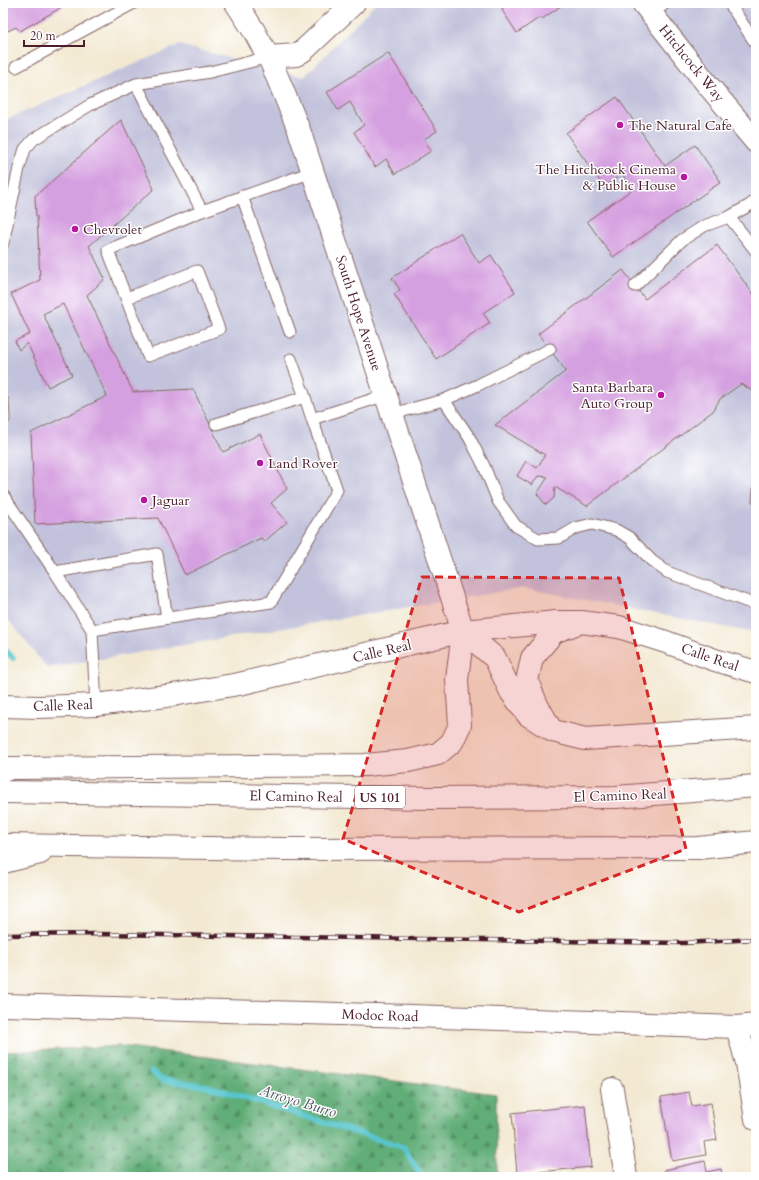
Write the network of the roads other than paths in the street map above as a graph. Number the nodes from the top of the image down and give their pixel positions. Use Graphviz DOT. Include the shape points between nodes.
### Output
graph roads {
  1 [pos="236,3"];
  2 [pos="354,3"];
  3 [pos="729,3"];
  4 [pos="131,4"];
  5 [pos="654,6"];
  6 [pos="756,44"];
  7 [pos="269,57"];
  8 [pos="16,67"];
  9 [pos="136,84"];
  10 [pos="756,141"];
  11 [pos="312,172"];
  12 [pos="242,196"];
  13 [pos="756,200"];
  14 [pos="202,211"];
  15 [pos="729,217"];
  16 [pos="3,243"];
  17 [pos="756,251"];
  18 [pos="635,286"];
  19 [pos="127,298"];
  20 [pos="290,332"];
  21 [pos="550,349"];
  22 [pos="291,359"];
  23 [pos="305,397"];
  24 [pos="444,400"];
  25 [pos="3,401"];
  26 [pos="389,405"];
  27 [pos="4,419"];
  28 [pos="312,419"];
  29 [pos="216,424"];
  30 [pos="3,495"];
  31 [pos="55,572"];
  32 [pos="756,604"];
  33 [pos="167,618"];
  34 [pos="581,622"];
  35 [pos="92,630"];
  36 [pos="464,631"];
  37 [pos="756,672"];
  38 [pos="96,704"];
  39 [pos="3,706"];
  40 [pos="756,728"];
  41 [pos="553,732"];
  42 [pos="3,771"];
  43 [pos="756,786"];
  44 [pos="3,792"];
  45 [pos="756,842"];
  46 [pos="3,844"];
  47 [pos="66,846"];
  48 [pos="3,862"];
  49 [pos="3,1006"];
  50 [pos="747,1026"];
  51 [pos="612,1090"];
  52 [pos="756,1119"];
  53 [pos="626,1177"];
  1 -- 7 [label="main road, South Hope Avenue"];
  2 -- 7 [label="main road" via="304,50 296,55"];
  3 -- 6 [label="lane"];
  4 -- 8 [label="lane"];
  5 -- 10 [label="main road, Hitchcock Way" via="707,84"];
  7 -- 9 [label="lane" via="210,72"];
  7 -- 11 [label="main road, South Hope Avenue" via="299,130"];
  9 -- 14 [label="lane"];
  9 -- 16 [label="lane" via="90,105 34,139 25,150 19,168"];
  11 -- 12 [label="lane"];
  11 -- 26 [label="main road, South Hope Avenue"];
  12 -- 14 [label="lane"];
  12 -- 20 [label="lane"];
  13 -- 15 [label="lane"];
  14 -- 19 [label="lane" via="108,250"];
  15 -- 17 [label="lane"];
  15 -- 18 [label="lane" via="704,226 682,240"];
  19 -- 19 [label="lane" via="148,356 219,329 197,271"];
  21 -- 24 [label="lane"];
  22 -- 23 [label="lane"];
  23 -- 28 [label="lane"];
  23 -- 29 [label="lane"];
  24 -- 26 [label="lane"];
  24 -- 32 [label="lane" via="469,437 498,501 516,526 538,540 559,538 576,528 592,524 616,530 630,538 667,572"];
  25 -- 27 [label="lane"];
  26 -- 28 [label="lane"];
  26 -- 36 [label="main road, South Hope Avenue"];
  28 -- 33 [label="lane" via="338,490 271,602"];
  30 -- 31 [label="lane"];
  31 -- 33 [label="lane" via="157,554"];
  31 -- 35 [label="lane"];
  33 -- 35 [label="lane"];
  34 -- 36 [label="main road, Calle Real"];
  34 -- 37 [label="main road, Calle Real" via="619,627"];
  34 -- 41 [label="main road" via="554,632 532,658 528,681 537,705"];
  35 -- 38 [label="lane"];
  36 -- 38 [label="main road, Calle Real" via="239,684"];
  36 -- 41 [label="main road" via="495,658 511,692 528,716"];
  36 -- 42 [label="main road" via="457,680 460,725 452,742 438,754 408,761 365,764 11,768"];
  38 -- 39 [label="main road, Calle Real"];
  40 -- 41 [label="main road" via="585,739"];
  43 -- 44 [label="main road, El Camino Real / US 101" via="609,797 430,798"];
  45 -- 47 [label="main road" via="690,848 282,849"];
  46 -- 47 [label="main road"];
  47 -- 48 [label="main road"];
  49 -- 50 [label="main road, Modoc Road"];
  50 -- 52 [label="main road" via="747,1063"];
  51 -- 53 [label="main road"];
}
